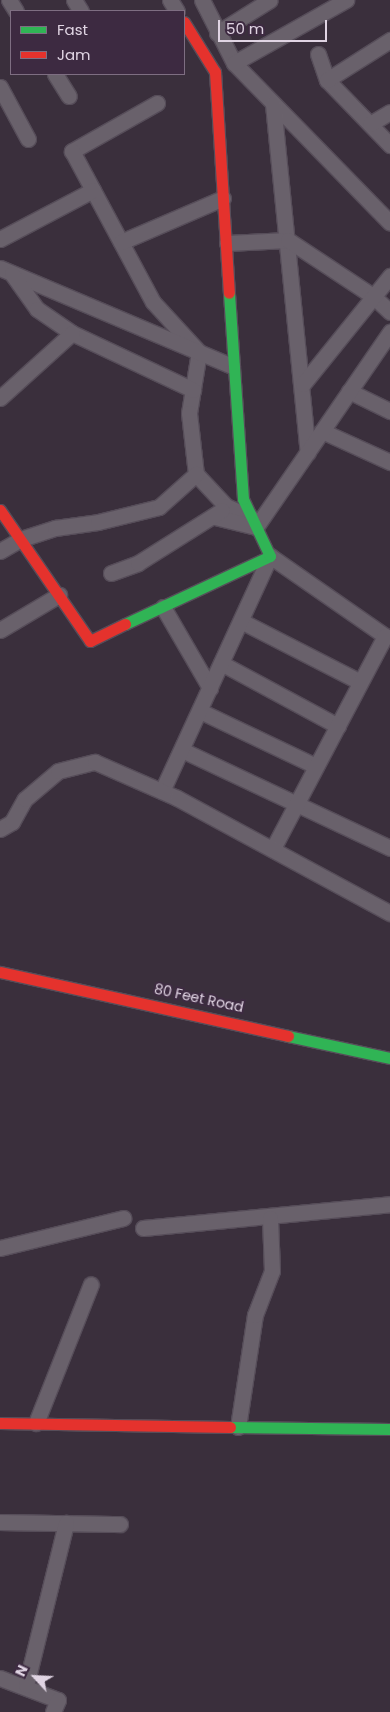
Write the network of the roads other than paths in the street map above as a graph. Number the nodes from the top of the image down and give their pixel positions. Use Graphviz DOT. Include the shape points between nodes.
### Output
graph roads {
  1 [pos="270,0"];
  2 [pos="346,0"];
  3 [pos="205,2"];
  4 [pos="185,24"];
  5 [pos="217,33"];
  6 [pos="390,40"];
  7 [pos="318,54"];
  8 [pos="234,63"];
  9 [pos="56,75"];
  10 [pos="327,80"];
  11 [pos="0,87"];
  12 [pos="70,96"];
  13 [pos="157,103"];
  14 [pos="273,104"];
  15 [pos="390,112"];
  16 [pos="370,124"];
  17 [pos="28,139"];
  18 [pos="390,145"];
  19 [pos="93,190"];
  20 [pos="223,198"];
  21 [pos="390,223"];
  22 [pos="0,239"];
  23 [pos="288,240"];
  24 [pos="121,242"];
  25 [pos="226,244"];
  26 [pos="5,271"];
  27 [pos="390,276"];
  28 [pos="374,297"];
  29 [pos="390,312"];
  30 [pos="72,332"];
  31 [pos="390,332"];
  32 [pos="199,352"];
  33 [pos="232,366"];
  34 [pos="303,384"];
  35 [pos="193,390"];
  36 [pos="349,391"];
  37 [pos="0,398"];
  38 [pos="390,411"];
  39 [pos="322,432"];
  40 [pos="308,452"];
  41 [pos="390,462"];
  42 [pos="196,474"];
  43 [pos="226,506"];
  44 [pos="0,510"];
  45 [pos="215,516"];
  46 [pos="254,522"];
  47 [pos="21,539"];
  48 [pos="0,551"];
  49 [pos="270,556"];
  50 [pos="111,573"];
  51 [pos="59,595"];
  52 [pos="163,607"];
  53 [pos="241,620"];
  54 [pos="0,630"];
  55 [pos="388,638"];
  56 [pos="222,663"];
  57 [pos="360,682"];
  58 [pos="210,688"];
  59 [pos="200,711"];
  60 [pos="338,726"];
  61 [pos="182,750"];
  62 [pos="316,766"];
  63 [pos="162,791"];
  64 [pos="296,804"];
  65 [pos="0,829"];
  66 [pos="273,848"];
  67 [pos="390,848"];
  68 [pos="390,913"];
  69 [pos="0,972"];
  70 [pos="390,1058"];
  71 [pos="390,1204"];
  72 [pos="123,1218"];
  73 [pos="270,1218"];
  74 [pos="143,1228"];
  75 [pos="0,1248"];
  76 [pos="91,1284"];
  77 [pos="0,1423"];
  78 [pos="36,1423"];
  79 [pos="238,1427"];
  80 [pos="390,1430"];
  81 [pos="0,1522"];
  82 [pos="66,1523"];
  83 [pos="120,1524"];
  84 [pos="0,1678"];
  85 [pos="26,1685"];
  86 [pos="54,1712"];
  1 -- 5 [label="street"];
  2 -- 8 [label="street"];
  3 -- 5 [label="street"];
  4 -- 20 [label="street" via="215,72"];
  5 -- 8 [label="street"];
  6 -- 10 [label="street"];
  7 -- 10 [label="street"];
  8 -- 14 [label="street"];
  9 -- 12 [label="street"];
  10 -- 16 [label="street"];
  11 -- 17 [label="street"];
  13 -- 19 [label="street" via="72,151"];
  14 -- 21 [label="street"];
  14 -- 23 [label="street"];
  15 -- 16 [label="street"];
  16 -- 18 [label="street"];
  19 -- 22 [label="street"];
  19 -- 24 [label="street"];
  20 -- 24 [label="street"];
  20 -- 25 [label="street"];
  23 -- 25 [label="street"];
  23 -- 28 [label="street"];
  23 -- 34 [label="street"];
  24 -- 32 [label="street" via="153,302"];
  25 -- 33 [label="street"];
  26 -- 30 [label="street" via="37,309"];
  26 -- 32 [label="street"];
  27 -- 28 [label="street"];
  28 -- 29 [label="street"];
  28 -- 34 [label="street"];
  30 -- 35 [label="street"];
  30 -- 37 [label="street"];
  31 -- 36 [label="street"];
  32 -- 33 [label="street"];
  32 -- 35 [label="street"];
  33 -- 46 [label="street" via="243,499"];
  34 -- 40 [label="street"];
  35 -- 42 [label="street" via="189,413"];
  36 -- 38 [label="street"];
  36 -- 39 [label="street"];
  39 -- 40 [label="street"];
  39 -- 41 [label="street"];
  40 -- 46 [label="street"];
  42 -- 43 [label="street"];
  42 -- 47 [label="street" via="158,507 98,522 55,528"];
  43 -- 45 [label="street"];
  43 -- 46 [label="street"];
  44 -- 47 [label="street"];
  45 -- 46 [label="street"];
  45 -- 50 [label="street" via="138,563"];
  46 -- 49 [label="street"];
  47 -- 48 [label="street"];
  47 -- 51 [label="street"];
  49 -- 52 [label="street"];
  49 -- 53 [label="street"];
  49 -- 55 [label="street"];
  51 -- 52 [label="street" via="90,641"];
  51 -- 54 [label="street"];
  52 -- 58 [label="street"];
  53 -- 56 [label="street"];
  53 -- 57 [label="street"];
  55 -- 57 [label="street"];
  56 -- 58 [label="street"];
  56 -- 60 [label="street"];
  57 -- 60 [label="street"];
  58 -- 59 [label="street"];
  59 -- 61 [label="street"];
  59 -- 62 [label="street"];
  60 -- 62 [label="street"];
  61 -- 63 [label="street"];
  61 -- 64 [label="street"];
  62 -- 64 [label="street"];
  63 -- 65 [label="street" via="95,762 58,772 25,799 12,822"];
  63 -- 66 [label="street"];
  64 -- 66 [label="street"];
  64 -- 67 [label="street"];
  66 -- 68 [label="street"];
  69 -- 70 [label="street, 80 Feet Road"];
  71 -- 73 [label="street"];
  72 -- 75 [label="street"];
  73 -- 74 [label="street"];
  73 -- 79 [label="street" via="272,1270 255,1315"];
  76 -- 78 [label="street"];
  77 -- 78 [label="street"];
  78 -- 79 [label="street"];
  79 -- 80 [label="street"];
  81 -- 82 [label="street"];
  82 -- 83 [label="street"];
  82 -- 85 [label="street"];
  84 -- 85 [label="street"];
  85 -- 86 [label="street" via="58,1700"];
}
